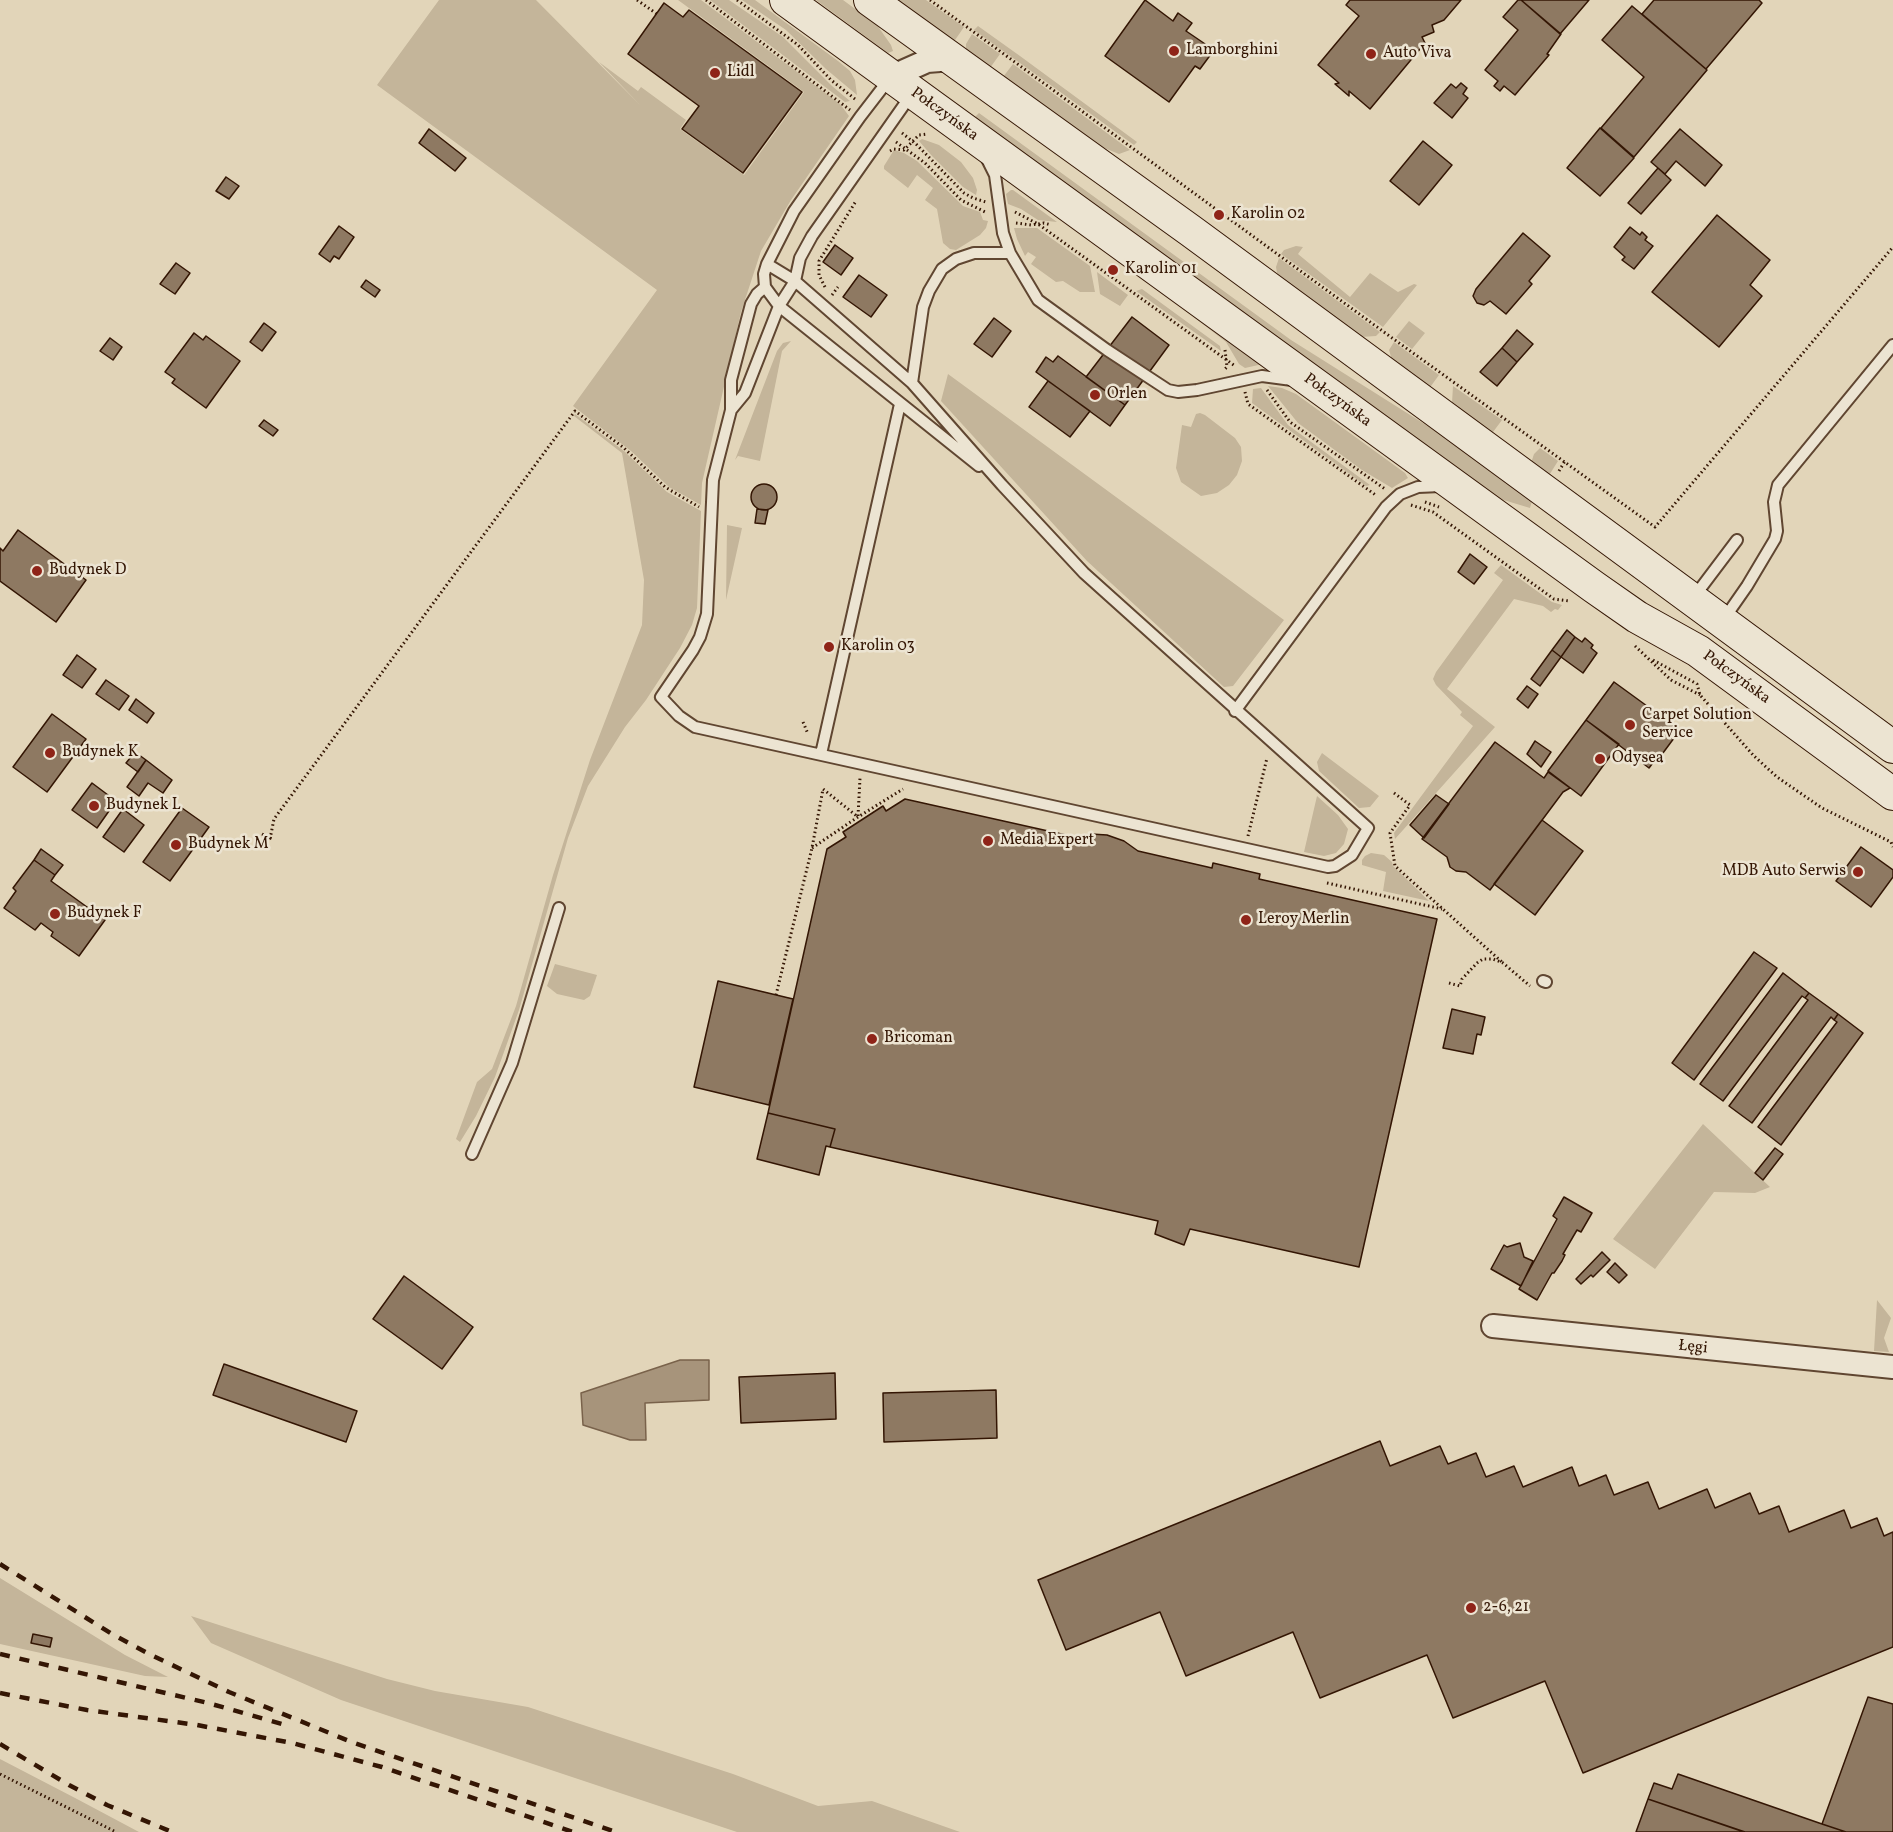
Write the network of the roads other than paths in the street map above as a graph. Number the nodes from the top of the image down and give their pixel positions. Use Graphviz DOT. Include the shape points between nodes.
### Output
graph roads {
  1 [pos="786,0"];
  2 [pos="870,0"];
  3 [pos="911,31"];
  4 [pos="952,59"];
  5 [pos="907,78"];
  6 [pos="977,140"];
  7 [pos="1010,254"];
  8 [pos="766,264"];
  9 [pos="795,281"];
  10 [pos="765,287"];
  11 [pos="779,306"];
  12 [pos="1893,345"];
  13 [pos="912,383"];
  14 [pos="1313,384"];
  15 [pos="900,404"];
  16 [pos="731,410"];
  17 [pos="1002,485"];
  18 [pos="1448,497"];
  19 [pos="1737,540"];
  20 [pos="1692,599"];
  21 [pos="1722,622"];
  22 [pos="1235,711"];
  23 [pos="1893,747"];
  24 [pos="821,754"];
  25 [pos="1893,794"];
  26 [pos="559,908"];
  27 [pos="472,1154"];
  28 [pos="1493,1326"];
  29 [pos="1893,1367"];
  1 -- 5 [label="main road, Połczyńska"];
  2 -- 3 [label="main road"];
  3 -- 4 [label="main road"];
  3 -- 5 [label="street"];
  4 -- 5 [label="street" via="927,61"];
  4 -- 20 [label="main road"];
  5 -- 6 [label="main road, Połczyńska"];
  5 -- 8 [label="lane" via="867,107 794,211"];
  5 -- 9 [label="lane" via="812,236 800,258"];
  6 -- 7 [label="lane" via="996,175 1003,233"];
  6 -- 14 [label="main road, Połczyńska"];
  7 -- 13 [label="lane" via="974,253 942,269 923,307"];
  7 -- 14 [label="lane" via="1038,300 1168,390 1197,390 1267,375"];
  8 -- 9 [label="lane"];
  8 -- 10 [label="lane"];
  9 -- 11 [label="lane"];
  9 -- 13 [label="lane"];
  10 -- 11 [label="lane"];
  10 -- 16 [label="lane" via="751,304 731,380"];
  11 -- 15 [label="lane"];
  11 -- 16 [label="lane" via="745,393"];
  12 -- 21 [label="lane" via="1778,486 1774,502 1775,539"];
  13 -- 17 [label="lane"];
  14 -- 18 [label="main road, Połczyńska"];
  15 -- 17 [label="lane"];
  15 -- 24 [label="lane"];
  16 -- 24 [label="lane" via="713,480 707,614 696,644 661,697 695,727"];
  17 -- 22 [label="lane" via="1084,573"];
  18 -- 22 [label="lane" via="1418,487 1400,494 1386,507"];
  18 -- 25 [label="main road, Połczyńska" via="1637,617 1698,651"];
  19 -- 20 [label="lane"];
  20 -- 21 [label="main road"];
  21 -- 23 [label="main road"];
  22 -- 24 [label="lane" via="1368,828 1352,855 1328,867"];
  26 -- 27 [label="lane" via="512,1063"];
  28 -- 29 [label="street, Łęgi"];
}
